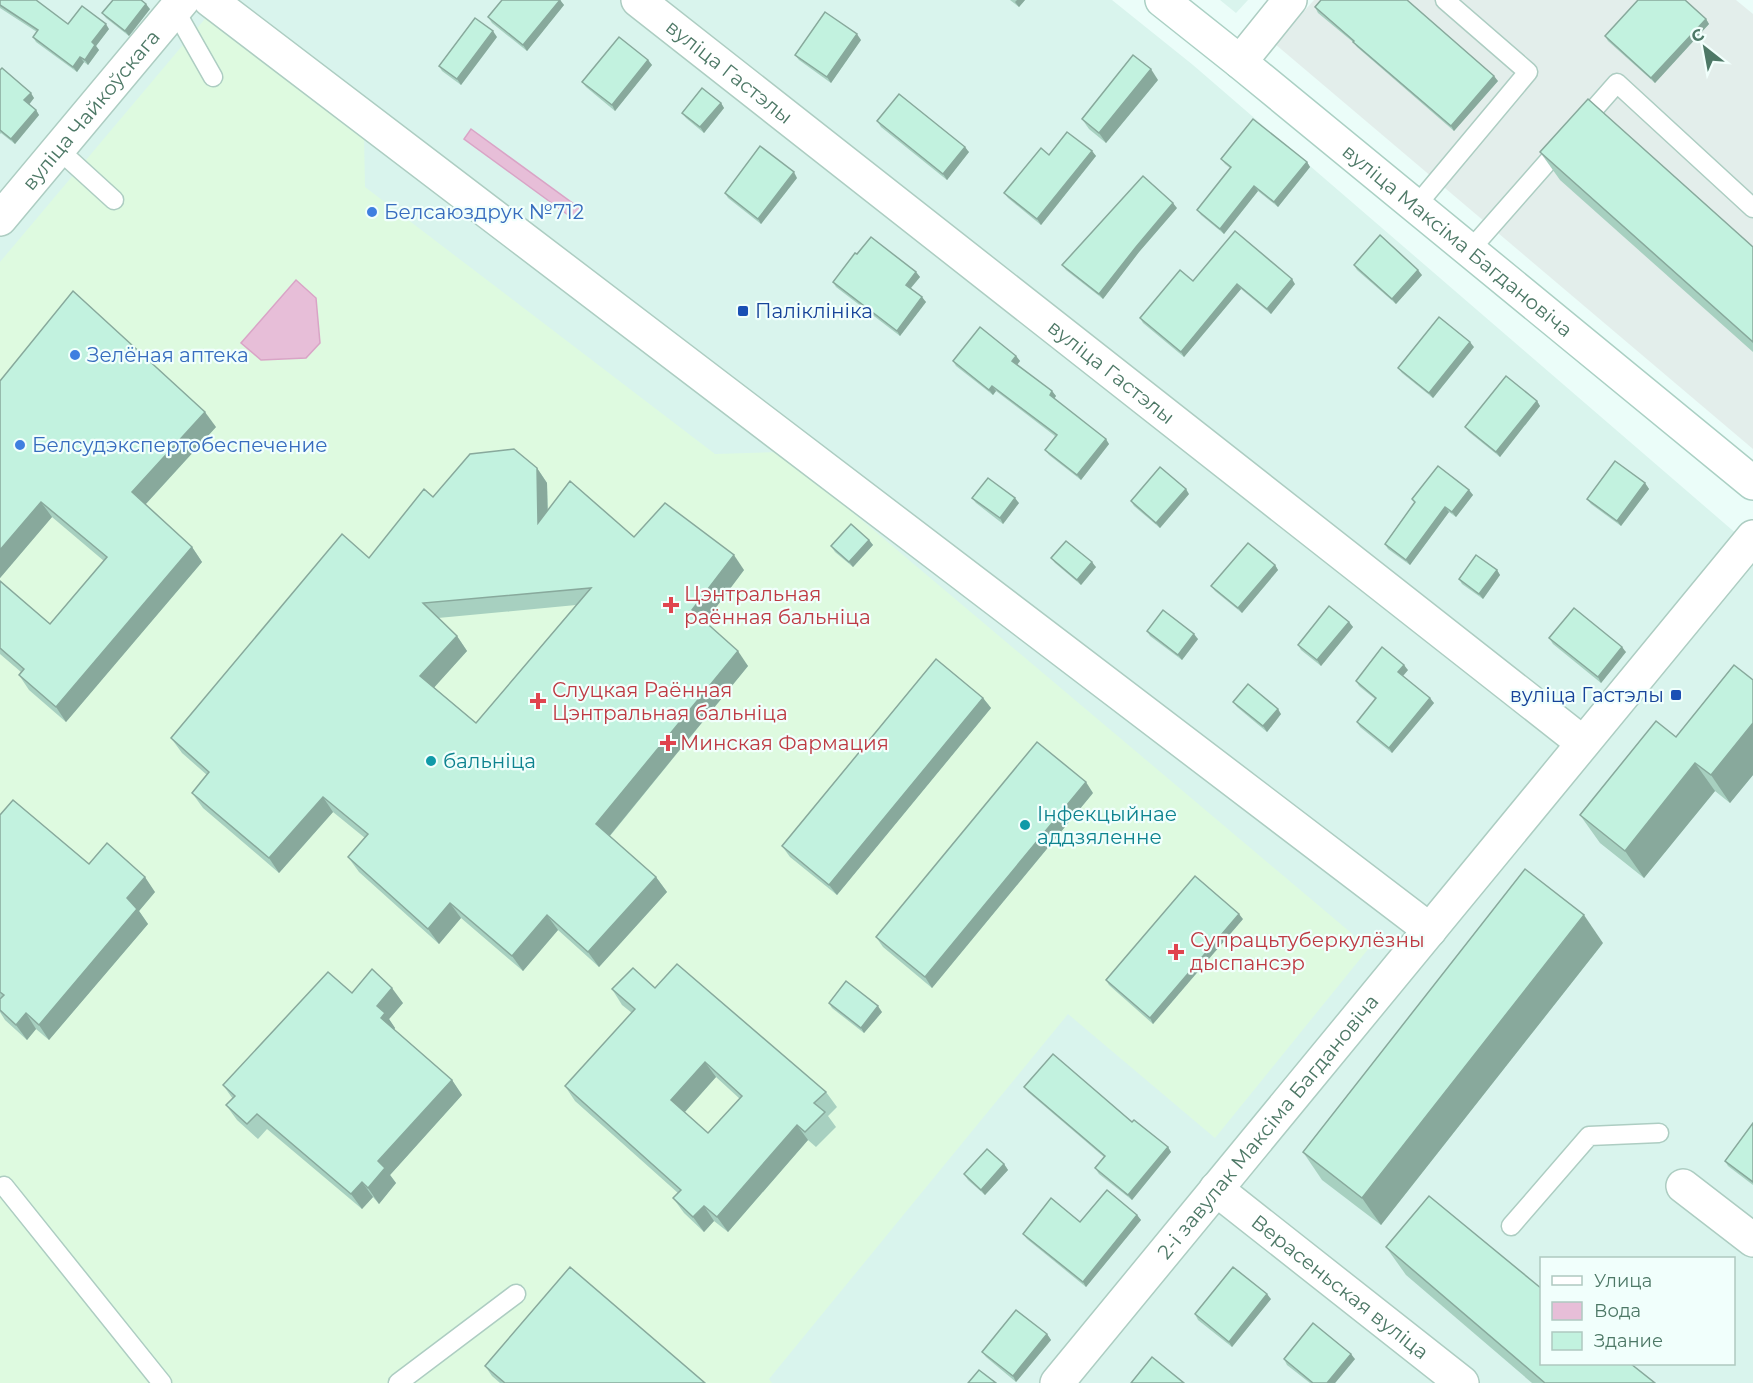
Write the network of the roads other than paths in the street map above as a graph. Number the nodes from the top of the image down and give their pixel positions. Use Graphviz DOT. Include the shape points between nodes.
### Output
graph roads {
  1 [pos="210,0"];
  2 [pos="638,0"];
  3 [pos="1162,0"];
  4 [pos="1290,0"];
  5 [pos="1445,0"];
  6 [pos="179,5"];
  7 [pos="1240,62"];
  8 [pos="213,76"];
  9 [pos="58,149"];
  10 [pos="114,200"];
  11 [pos="1416,206"];
  12 [pos="1753,208"];
  13 [pos="0,219"];
  14 [pos="1470,250"];
  15 [pos="1753,483"];
  16 [pos="1753,537"];
  17 [pos="1583,743"];
  18 [pos="1430,930"];
  19 [pos="1659,1132"];
  20 [pos="4,1186"];
  21 [pos="1683,1186"];
  22 [pos="1216,1189"];
  23 [pos="1511,1226"];
  24 [pos="1753,1240"];
  25 [pos="516,1294"];
  26 [pos="162,1383"];
  27 [pos="398,1383"];
  28 [pos="1057,1383"];
  29 [pos="1462,1383"];
  1 -- 18 [label="street"];
  2 -- 17 [label="street, вуліца Гастэлы"];
  3 -- 7 [label="street, вуліца Максіма Багдановіча"];
  4 -- 7 [label="street"];
  5 -- 11 [label="lane" via="1528,72"];
  6 -- 8 [label="lane"];
  6 -- 9 [label="street, вуліца Чайкоўскага"];
  7 -- 11 [label="street, вуліца Максіма Багдановіча"];
  9 -- 10 [label="lane"];
  9 -- 13 [label="street, вуліца Чайкоўскага"];
  11 -- 14 [label="street, вуліца Максіма Багдановіча"];
  12 -- 14 [label="lane" via="1617,83"];
  14 -- 15 [label="street, вуліца Максіма Багдановіча"];
  16 -- 17 [label="street, 2-і завулак Максіма Багдановіча"];
  17 -- 18 [label="street, 2-і завулак Максіма Багдановіча"];
  18 -- 22 [label="street, 2-і завулак Максіма Багдановіча"];
  19 -- 23 [label="lane" via="1589,1136"];
  20 -- 26 [label="lane"];
  21 -- 24 [label="street"];
  22 -- 28 [label="street, 2-і завулак Максіма Багдановіча"];
  22 -- 29 [label="street, Верасеньская вуліца"];
  25 -- 27 [label="lane"];
}
